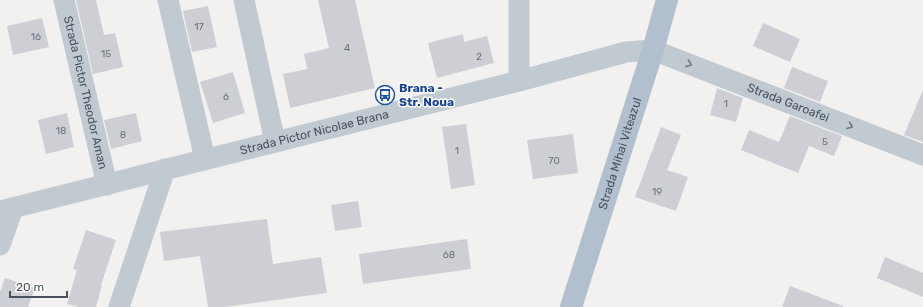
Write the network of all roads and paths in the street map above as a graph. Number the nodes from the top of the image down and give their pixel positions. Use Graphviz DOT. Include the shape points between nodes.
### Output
graph roads {
  1 [pos="64,0"];
  2 [pos="168,0"];
  3 [pos="244,0"];
  4 [pos="519,0"];
  5 [pos="667,0"];
  6 [pos="653,50"];
  7 [pos="519,81"];
  8 [pos="275,142"];
  9 [pos="923,155"];
  10 [pos="205,159"];
  11 [pos="165,169"];
  12 [pos="107,184"];
  13 [pos="6,210"];
  14 [pos="0,245"];
  15 [pos="119,307"];
  16 [pos="571,307"];
  1 -- 12 [label="street, Strada Pictor Theodor Aman"];
  2 -- 10 [label="street"];
  3 -- 8 [label="street"];
  4 -- 7 [label="street"];
  5 -- 6 [label="main road, Strada Mihai Viteazul"];
  6 -- 7 [label="street, Strada Pictor Nicolae Brana" via="626,52"];
  6 -- 9 [label="street, Strada Garoafei, one-way"];
  6 -- 16 [label="main road, Strada Mihai Viteazul"];
  7 -- 8 [label="street, Strada Pictor Nicolae Brana"];
  8 -- 10 [label="street, Strada Pictor Nicolae Brana"];
  10 -- 11 [label="street, Strada Pictor Nicolae Brana"];
  11 -- 12 [label="street, Strada Pictor Nicolae Brana"];
  11 -- 15 [label="street"];
  12 -- 13 [label="street, Strada Pictor Nicolae Brana"];
  13 -- 14 [label="street"];
}
